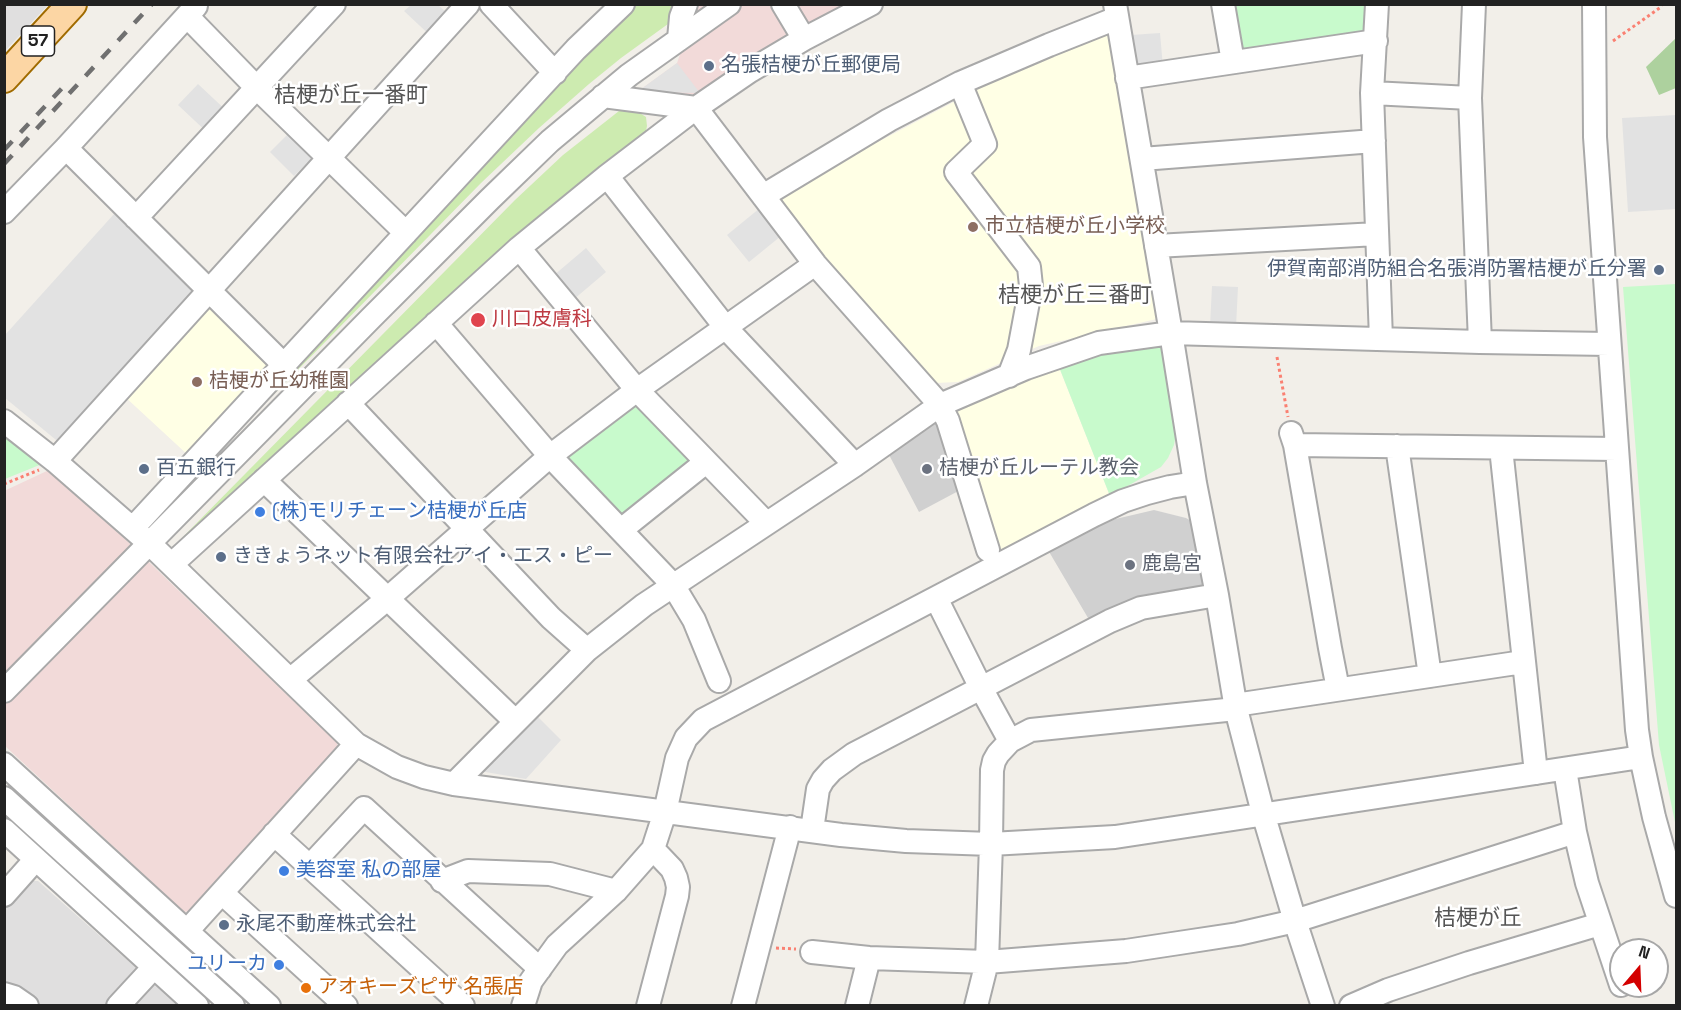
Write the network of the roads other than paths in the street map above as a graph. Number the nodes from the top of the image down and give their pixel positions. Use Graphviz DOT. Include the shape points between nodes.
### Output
graph roads {
  1 [pos="72,4"];
  2 [pos="334,4"];
  3 [pos="468,4"];
  4 [pos="491,4"];
  5 [pos="623,4"];
  6 [pos="687,4"];
  7 [pos="729,4"];
  8 [pos="783,4"];
  9 [pos="871,4"];
  10 [pos="1223,4"];
  11 [pos="1377,4"];
  12 [pos="1474,4"];
  13 [pos="1594,4"];
  14 [pos="192,10"];
  15 [pos="1116,11"];
  16 [pos="679,39"];
  17 [pos="804,39"];
  18 [pos="1376,41"];
  19 [pos="1233,62"];
  20 [pos="555,73"];
  21 [pos="4,78"];
  22 [pos="1127,78"];
  23 [pos="960,83"];
  24 [pos="257,88"];
  25 [pos="1372,93"];
  26 [pos="603,96"];
  27 [pos="1470,98"];
  28 [pos="696,108"];
  29 [pos="1374,141"];
  30 [pos="66,148"];
  31 [pos="329,157"];
  32 [pos="1142,159"];
  33 [pos="607,176"];
  34 [pos="763,196"];
  35 [pos="4,212"];
  36 [pos="136,218"];
  37 [pos="406,233"];
  38 [pos="1377,234"];
  39 [pos="1156,246"];
  40 [pos="519,248"];
  41 [pos="815,264"];
  42 [pos="208,290"];
  43 [pos="436,323"];
  44 [pos="726,328"];
  45 [pos="1172,333"];
  46 [pos="1381,339"];
  47 [pos="1480,342"];
  48 [pos="1609,344"];
  49 [pos="284,365"];
  50 [pos="1009,376"];
  51 [pos="637,390"];
  52 [pos="348,403"];
  53 [pos="940,405"];
  54 [pos="4,421"];
  55 [pos="1397,446"];
  56 [pos="1501,447"];
  57 [pos="1617,449"];
  58 [pos="550,456"];
  59 [pos="55,461"];
  60 [pos="706,462"];
  61 [pos="855,465"];
  62 [pos="264,480"];
  63 [pos="1195,483"];
  64 [pos="766,523"];
  65 [pos="467,529"];
  66 [pos="621,530"];
  67 [pos="141,536"];
  68 [pos="988,550"];
  69 [pos="172,564"];
  70 [pos="672,585"];
  71 [pos="1217,595"];
  72 [pos="936,598"];
  73 [pos="387,599"];
  74 [pos="587,650"];
  75 [pos="1523,662"];
  76 [pos="1430,676"];
  77 [pos="290,680"];
  78 [pos="719,681"];
  79 [pos="981,688"];
  80 [pos="1338,689"];
  81 [pos="4,690"];
  82 [pos="1235,707"];
  83 [pos="515,721"];
  84 [pos="1010,741"];
  85 [pos="356,744"];
  86 [pos="1641,757"];
  87 [pos="4,764"];
  88 [pos="1565,770"];
  89 [pos="1536,773"];
  90 [pos="454,784"];
  91 [pos="4,798"];
  92 [pos="665,812"];
  93 [pos="1263,813"];
  94 [pos="801,829"];
  95 [pos="4,830"];
  96 [pos="1575,832"];
  97 [pos="274,834"];
  98 [pos="991,844"];
  99 [pos="653,849"];
  100 [pos="36,860"];
  101 [pos="310,866"];
  102 [pos="442,881"];
  103 [pos="616,891"];
  104 [pos="222,892"];
  105 [pos="4,895"];
  106 [pos="1677,896"];
  107 [pos="1294,921"];
  108 [pos="1600,924"];
  109 [pos="187,931"];
  110 [pos="1609,951"];
  111 [pos="812,952"];
  112 [pos="869,958"];
  113 [pos="987,962"];
  114 [pos="154,967"];
  115 [pos="540,969"];
  116 [pos="4,994"];
  117 [pos="27,1005"];
  118 [pos="118,1005"];
  119 [pos="197,1005"];
  120 [pos="233,1005"];
  121 [pos="269,1005"];
  122 [pos="346,1005"];
  123 [pos="463,1005"];
  124 [pos="523,1005"];
  125 [pos="648,1005"];
  126 [pos="743,1005"];
  127 [pos="857,1005"];
  128 [pos="976,1005"];
  129 [pos="1323,1005"];
  130 [pos="1351,1005"];
  1 -- 21 [label="main road, 57"];
  2 -- 24 [label="street"];
  3 -- 31 [label="street"];
  4 -- 20 [label="street"];
  5 -- 20 [label="street"];
  6 -- 16 [label="street"];
  7 -- 16 [label="street"];
  8 -- 17 [label="street"];
  9 -- 17 [label="street"];
  10 -- 19 [label="street"];
  11 -- 18 [label="street"];
  12 -- 27 [label="street"];
  13 -- 48 [label="street" via="1595,137"];
  14 -- 24 [label="street"];
  14 -- 30 [label="street"];
  15 -- 22 [label="street"];
  15 -- 23 [label="street"];
  16 -- 26 [label="street"];
  17 -- 28 [label="street"];
  18 -- 19 [label="street"];
  18 -- 25 [label="street"];
  19 -- 22 [label="street"];
  20 -- 37 [label="street"];
  22 -- 32 [label="street"];
  23 -- 34 [label="street" via="889,120"];
  23 -- 50 [label="street" via="985,144 956,172 1029,267 1032,286 1019,350"];
  24 -- 31 [label="street"];
  24 -- 36 [label="street"];
  25 -- 27 [label="street"];
  25 -- 29 [label="street"];
  26 -- 28 [label="street"];
  26 -- 67 [label="street" via="550,141"];
  27 -- 47 [label="street"];
  28 -- 33 [label="street"];
  28 -- 34 [label="street"];
  29 -- 32 [label="street"];
  29 -- 38 [label="street"];
  30 -- 35 [label="street"];
  30 -- 36 [label="street"];
  31 -- 37 [label="street"];
  31 -- 42 [label="street"];
  32 -- 39 [label="street"];
  33 -- 40 [label="street"];
  33 -- 44 [label="street"];
  34 -- 41 [label="street"];
  36 -- 42 [label="street"];
  37 -- 49 [label="street"];
  38 -- 39 [label="street"];
  38 -- 46 [label="street"];
  39 -- 45 [label="street"];
  40 -- 43 [label="street"];
  40 -- 51 [label="street"];
  41 -- 44 [label="street"];
  41 -- 53 [label="street"];
  42 -- 49 [label="street"];
  42 -- 59 [label="street"];
  43 -- 52 [label="street"];
  43 -- 58 [label="street"];
  44 -- 51 [label="street"];
  44 -- 61 [label="street"];
  45 -- 46 [label="street" via="1276,347"];
  45 -- 50 [label="street" via="1099,342"];
  45 -- 63 [label="street"];
  46 -- 47 [label="street"];
  47 -- 48 [label="street"];
  48 -- 57 [label="street"];
  49 -- 67 [label="street"];
  50 -- 53 [label="street"];
  51 -- 58 [label="street"];
  51 -- 60 [label="street"];
  52 -- 62 [label="street"];
  52 -- 65 [label="street"];
  53 -- 61 [label="street"];
  53 -- 68 [label="street"];
  54 -- 59 [label="street"];
  55 -- 56 [label="street"];
  55 -- 76 [label="street"];
  55 -- 80 [label="street" via="1293,439"];
  56 -- 57 [label="street"];
  56 -- 75 [label="street"];
  57 -- 86 [label="street"];
  58 -- 65 [label="street"];
  58 -- 66 [label="street"];
  59 -- 67 [label="street"];
  60 -- 64 [label="street"];
  60 -- 66 [label="street"];
  61 -- 64 [label="street"];
  62 -- 69 [label="street"];
  62 -- 73 [label="street"];
  63 -- 71 [label="street"];
  63 -- 72 [label="street" via="1123,501"];
  64 -- 70 [label="street"];
  65 -- 73 [label="street"];
  65 -- 74 [label="street" via="551,618"];
  66 -- 70 [label="street"];
  67 -- 69 [label="street"];
  67 -- 81 [label="street"];
  69 -- 77 [label="street"];
  70 -- 74 [label="street"];
  70 -- 78 [label="street" via="698,629"];
  71 -- 79 [label="street" via="1141,608"];
  71 -- 82 [label="street"];
  72 -- 79 [label="street"];
  72 -- 92 [label="street" via="703,720 681,746"];
  73 -- 77 [label="street"];
  73 -- 83 [label="street"];
  74 -- 83 [label="street"];
  75 -- 76 [label="street"];
  75 -- 89 [label="street"];
  76 -- 80 [label="street"];
  77 -- 85 [label="street"];
  79 -- 84 [label="street"];
  79 -- 94 [label="street" via="854,754 832,770 818,789"];
  80 -- 82 [label="street"];
  82 -- 84 [label="street" via="1031,730"];
  82 -- 93 [label="street"];
  83 -- 90 [label="street"];
  84 -- 98 [label="street" via="998,754 992,770"];
  85 -- 90 [label="street" via="398,767"];
  85 -- 97 [label="street"];
  86 -- 88 [label="street"];
  86 -- 106 [label="street" via="1653,817"];
  87 -- 109 [label="street"];
  88 -- 89 [label="street"];
  88 -- 96 [label="street"];
  89 -- 93 [label="street"];
  90 -- 92 [label="street"];
  91 -- 120 [label="street"];
  92 -- 94 [label="street"];
  92 -- 99 [label="street"];
  93 -- 98 [label="street" via="1115,837"];
  93 -- 107 [label="street"];
  94 -- 98 [label="street" via="906,841"];
  94 -- 126 [label="street"];
  95 -- 100 [label="street"];
  96 -- 107 [label="street"];
  96 -- 108 [label="street"];
  97 -- 101 [label="street"];
  97 -- 104 [label="street"];
  98 -- 113 [label="street"];
  99 -- 103 [label="street"];
  99 -- 125 [label="street" via="672,869 678,887"];
  100 -- 105 [label="street"];
  100 -- 114 [label="street"];
  101 -- 102 [label="street" via="364,808"];
  101 -- 123 [label="street"];
  102 -- 103 [label="street" via="468,871 550,874"];
  102 -- 115 [label="street"];
  103 -- 115 [label="street" via="557,945"];
  104 -- 109 [label="street"];
  104 -- 122 [label="street"];
  107 -- 113 [label="street" via="1238,934 1136,949"];
  107 -- 129 [label="street"];
  108 -- 110 [label="street"];
  108 -- 130 [label="street" via="1469,963"];
  109 -- 121 [label="street"];
  111 -- 112 [label="street"];
  112 -- 113 [label="street"];
  112 -- 127 [label="street"];
  113 -- 128 [label="street"];
  114 -- 118 [label="street"];
  114 -- 119 [label="street"];
  115 -- 124 [label="street" via="531,981"];
  116 -- 117 [label="street"];
}
